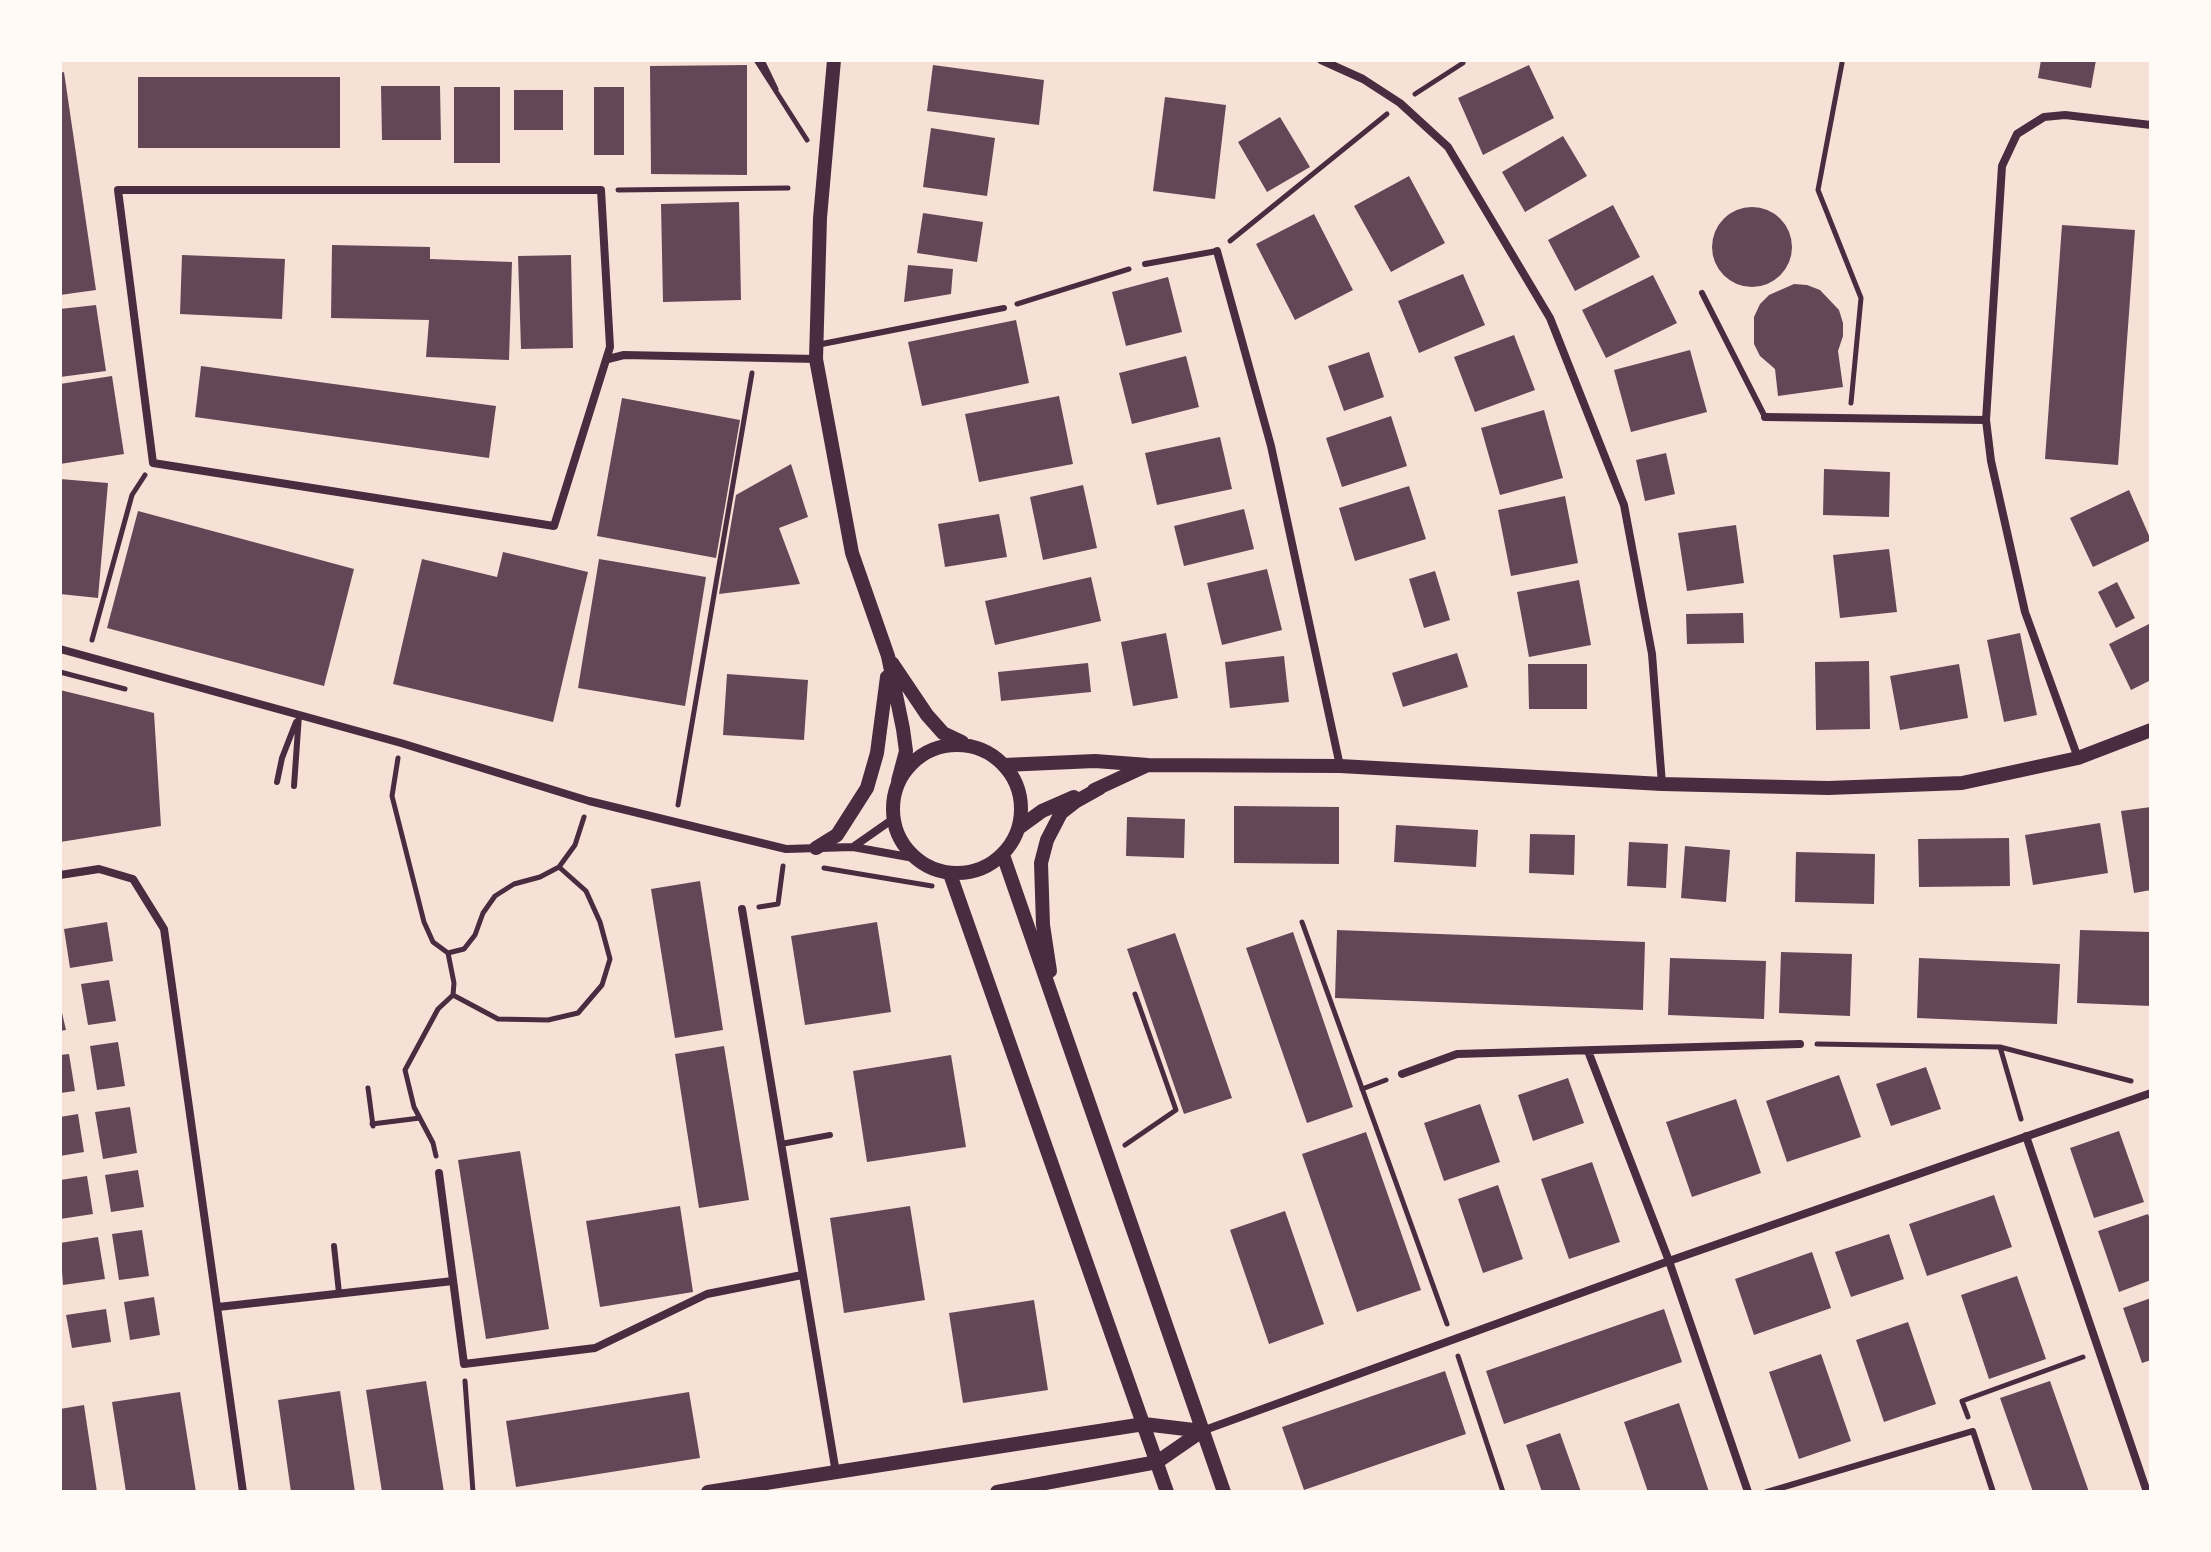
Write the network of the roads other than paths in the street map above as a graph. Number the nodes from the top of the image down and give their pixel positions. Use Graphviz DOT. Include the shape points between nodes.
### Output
graph roads {
  1 [pos="834,60"];
  2 [pos="1321,60"];
  3 [pos="2151,125"];
  4 [pos="1217,251"];
  5 [pos="1145,264"];
  6 [pos="1702,293"];
  7 [pos="1004,308"];
  8 [pos="610,347"];
  9 [pos="816,352"];
  10 [pos="624,355"];
  11 [pos="608,359"];
  12 [pos="1765,417"];
  13 [pos="1986,420"];
  14 [pos="60,649"];
  15 [pos="888,656"];
  16 [pos="299,715"];
  17 [pos="2151,730"];
  18 [pos="971,746"];
  19 [pos="2078,758"];
  20 [pos="1004,765"];
  21 [pos="1148,765"];
  22 [pos="1340,766"];
  23 [pos="898,781"];
  24 [pos="277,782"];
  25 [pos="1662,784"];
  26 [pos="294,786"];
  27 [pos="1100,788"];
  28 [pos="893,819"];
  29 [pos="1020,827"];
  30 [pos="853,847"];
  31 [pos="816,848"];
  32 [pos="1003,855"];
  33 [pos="914,858"];
  34 [pos="950,874"];
  35 [pos="60,875"];
  36 [pos="742,909"];
  37 [pos="1054,1003"];
  38 [pos="1800,1044"];
  39 [pos="1588,1051"];
  40 [pos="1402,1074"];
  41 [pos="2151,1093"];
  42 [pos="830,1135"];
  43 [pos="2026,1136"];
  44 [pos="781,1144"];
  45 [pos="439,1173"];
  46 [pos="334,1246"];
  47 [pos="1669,1261"];
  48 [pos="802,1275"];
  49 [pos="453,1281"];
  50 [pos="339,1293"];
  51 [pos="218,1307"];
  52 [pos="1144,1424"];
  53 [pos="1202,1431"];
  54 [pos="1157,1462"];
  55 [pos="836,1473"];
  56 [pos="1025,1487"];
  57 [pos="243,1492"];
  58 [pos="708,1492"];
  59 [pos="997,1492"];
  60 [pos="1041,1492"];
  61 [pos="1167,1492"];
  62 [pos="1224,1492"];
  63 [pos="1748,1492"];
  64 [pos="1767,1492"];
  65 [pos="1993,1492"];
  66 [pos="2147,1492"];
  1 -- 9 [label="street" via="820,218"];
  2 -- 25 [label="street" via="1400,103 1448,147 1550,318 1624,505 1652,654"];
  3 -- 13 [label="street" via="2065,115 2044,117 2017,134 2002,166"];
  4 -- 5 [label="lane"];
  4 -- 22 [label="street" via="1271,446"];
  6 -- 12 [label="lane"];
  7 -- 9 [label="lane"];
  8 -- 10 [label="street"];
  8 -- 11 [label="street"];
  8 -- 11 [label="street" via="601,190 118,190 153,463 554,526"];
  9 -- 10 [label="street" via="755,357"];
  9 -- 15 [label="street" via="852,553"];
  10 -- 11 [label="street"];
  12 -- 13 [label="street"];
  13 -- 19 [label="street" via="2025,612"];
  14 -- 16 [label="street"];
  15 -- 18 [label="street" via="943,733"];
  15 -- 23 [label="street" via="906,751"];
  15 -- 31 [label="street" via="877,753 867,788 837,835"];
  16 -- 24 [label="lane"];
  16 -- 26 [label="lane"];
  16 -- 31 [label="street" via="589,801 786,849"];
  17 -- 19 [label="street"];
  18 -- 20 [label="street"];
  18 -- 23 [label="street" via="930,750"];
  19 -- 25 [label="street" via="1962,783 1828,788"];
  20 -- 21 [label="street"];
  20 -- 29 [label="street" via="1017,784"];
  21 -- 22 [label="street"];
  21 -- 27 [label="street"];
  22 -- 25 [label="street"];
  23 -- 28 [label="street"];
  27 -- 29 [label="street" via="1042,811"];
  27 -- 37 [label="street" via="1061,813 1041,863"];
  28 -- 30 [label="street"];
  28 -- 33 [label="street"];
  29 -- 32 [label="street"];
  30 -- 31 [label="street"];
  30 -- 33 [label="street"];
  32 -- 34 [label="street" via="972,873"];
  32 -- 37 [label="street"];
  33 -- 34 [label="street"];
  34 -- 52 [label="street"];
  35 -- 51 [label="street" via="99,869 133,879 164,929"];
  36 -- 44 [label="street"];
  37 -- 53 [label="street"];
  38 -- 39 [label="street"];
  39 -- 40 [label="street" via="1457,1054"];
  39 -- 47 [label="street"];
  41 -- 43 [label="street"];
  42 -- 44 [label="lane"];
  43 -- 47 [label="street"];
  43 -- 66 [label="street"];
  44 -- 48 [label="street"];
  45 -- 49 [label="street"];
  46 -- 50 [label="lane"];
  47 -- 53 [label="street"];
  47 -- 63 [label="street"];
  48 -- 49 [label="street" via="707,1294 595,1348 464,1364"];
  48 -- 55 [label="street"];
  49 -- 50 [label="street"];
  50 -- 51 [label="street"];
  51 -- 57 [label="street"];
  52 -- 53 [label="street"];
  52 -- 54 [label="street"];
  52 -- 55 [label="street"];
  53 -- 54 [label="street"];
  53 -- 62 [label="street"];
  54 -- 56 [label="street"];
  54 -- 61 [label="street"];
  55 -- 58 [label="street"];
  56 -- 59 [label="street"];
  56 -- 60 [label="street"];
  64 -- 65 [label="lane" via="1973,1431"];
}
